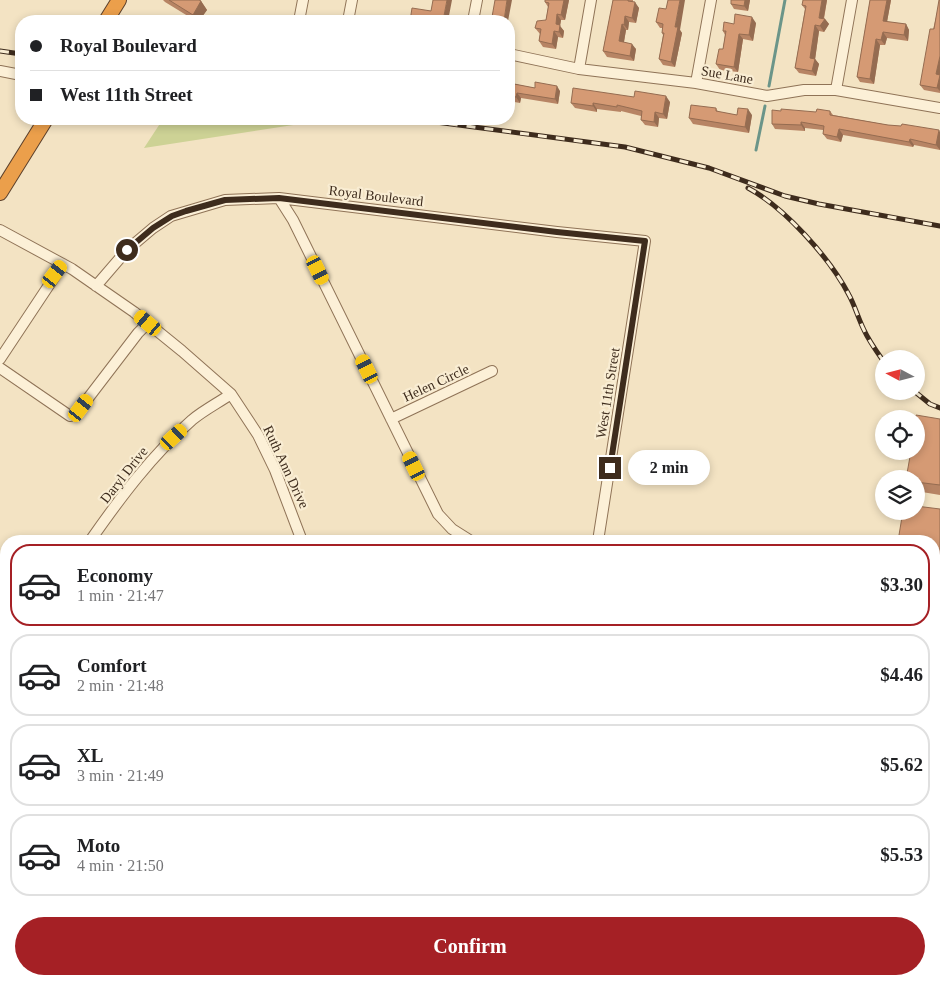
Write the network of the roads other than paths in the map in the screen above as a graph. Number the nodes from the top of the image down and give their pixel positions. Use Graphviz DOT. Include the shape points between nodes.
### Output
graph roads {
  1 [pos="119,0"];
  2 [pos="303,0"];
  3 [pos="352,0"];
  4 [pos="477,0"];
  5 [pos="591,0"];
  6 [pos="710,0"];
  7 [pos="852,0"];
  8 [pos="110,15"];
  9 [pos="300,15"];
  10 [pos="349,15"];
  11 [pos="474,15"];
  12 [pos="515,55"];
  13 [pos="579,68"];
  14 [pos="0,71"];
  15 [pos="15,73"];
  16 [pos="696,83"];
  17 [pos="836,90"];
  18 [pos="940,108"];
  19 [pos="42,125"];
  20 [pos="0,192"];
  21 [pos="279,198"];
  22 [pos="0,230"];
  23 [pos="63,264"];
  24 [pos="640,278"];
  25 [pos="96,286"];
  26 [pos="148,323"];
  27 [pos="0,358"];
  28 [pos="0,368"];
  29 [pos="492,371"];
  30 [pos="231,394"];
  31 [pos="391,419"];
  32 [pos="94,535"];
  33 [pos="300,535"];
  34 [pos="462,535"];
  35 [pos="599,535"];
  36 [pos="402,985"];
  37 [pos="406,985"];
  1 -- 8 [label="highway"];
  2 -- 9 [label="street"];
  3 -- 10 [label="street"];
  4 -- 11 [label="street"];
  5 -- 13 [label="street"];
  6 -- 16 [label="street"];
  7 -- 17 [label="street"];
  12 -- 13 [label="street, Sue Lane"];
  13 -- 16 [label="street, Sue Lane"];
  14 -- 15 [label="street"];
  16 -- 17 [label="street, Sue Lane" via="767,96 804,90"];
  17 -- 18 [label="street, Sue Lane"];
  19 -- 20 [label="highway"];
  21 -- 24 [label="street, Royal Boulevard" via="645,241"];
  21 -- 25 [label="street, Royal Boulevard" via="225,200 172,216 127,250"];
  21 -- 31 [label="street" via="293,220"];
  22 -- 23 [label="street, Ruth Ann Drive"];
  23 -- 25 [label="street, Ruth Ann Drive"];
  23 -- 27 [label="street"];
  24 -- 35 [label="street, West 11th Street"];
  25 -- 26 [label="street, Ruth Ann Drive"];
  26 -- 28 [label="street" via="76,414 70,416"];
  26 -- 30 [label="street, Ruth Ann Drive"];
  29 -- 31 [label="street, Helen Circle"];
  30 -- 32 [label="street, Daryl Drive" via="194,419 164,447"];
  30 -- 33 [label="street, Ruth Ann Drive" via="267,453"];
  31 -- 34 [label="street" via="438,514"];
  36 -- 37 [label="street"];
}
